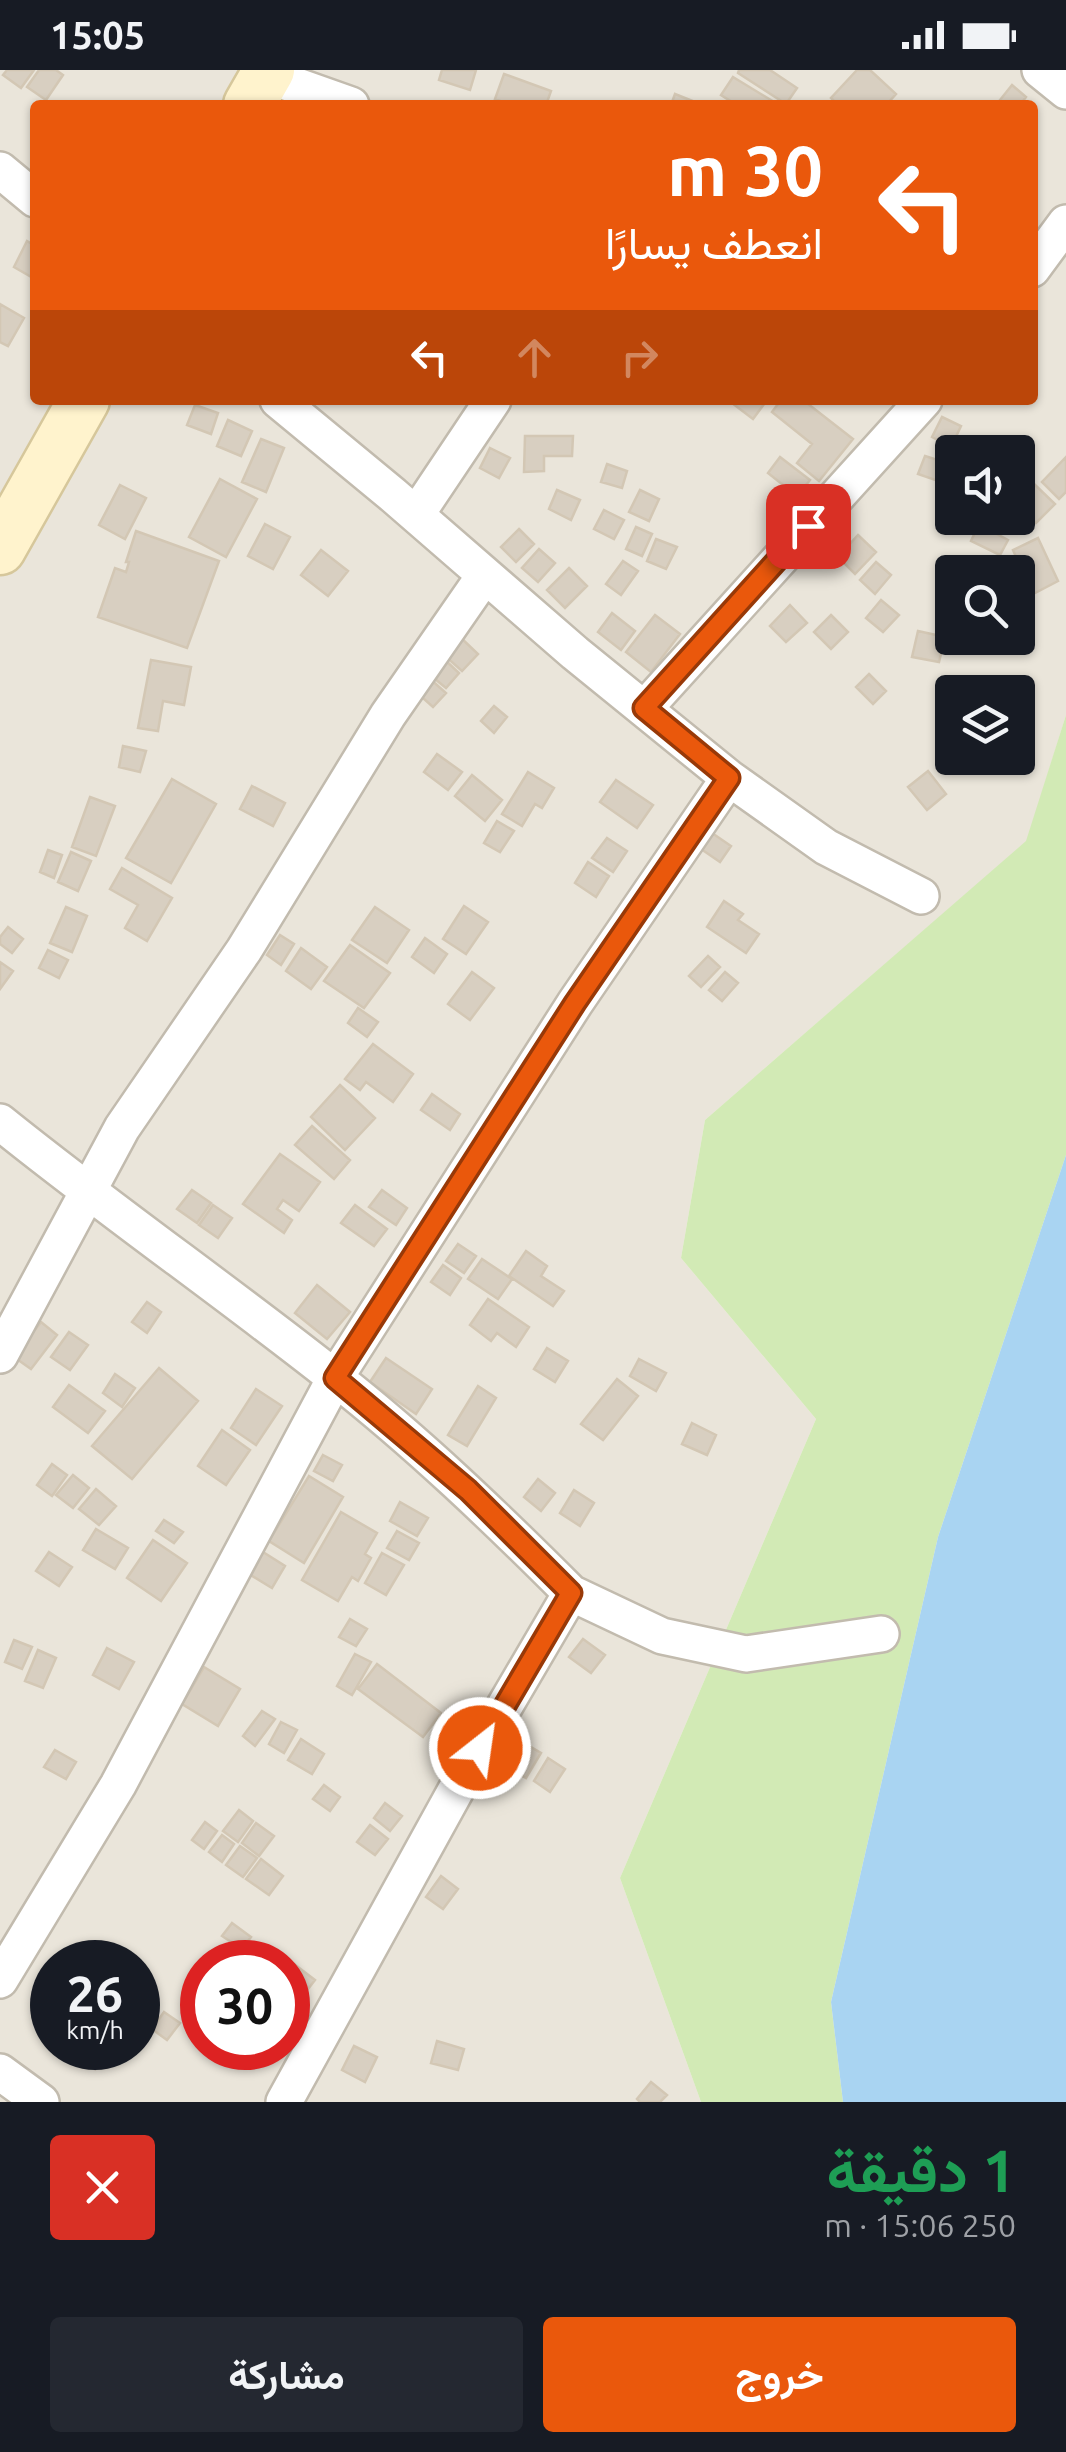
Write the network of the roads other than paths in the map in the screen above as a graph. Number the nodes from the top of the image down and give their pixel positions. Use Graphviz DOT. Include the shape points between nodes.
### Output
graph roads {
  1 [pos="1040,70"];
  2 [pos="261,83"];
  3 [pos="1066,91"];
  4 [pos="331,100"];
  5 [pos="0,170"];
  6 [pos="30,195"];
  7 [pos="1066,222"];
  8 [pos="1038,261"];
  9 [pos="81,405"];
  10 [pos="284,405"];
  11 [pos="490,405"];
  12 [pos="919,405"];
  13 [pos="416,515"];
  14 [pos="0,549"];
  15 [pos="485,575"];
  16 [pos="644,708"];
  17 [pos="729,778"];
  18 [pos="921,896"];
  19 [pos="0,1122"];
  20 [pos="87,1193"];
  21 [pos="0,1355"];
  22 [pos="335,1378"];
  23 [pos="571,1593"];
  24 [pos="882,1634"];
  25 [pos="0,1980"];
  26 [pos="0,2072"];
  27 [pos="41,2102"];
  28 [pos="284,2102"];
  1 -- 3 [label="street"];
  2 -- 4 [label="street"];
  5 -- 6 [label="street"];
  7 -- 8 [label="street"];
  9 -- 14 [label="main road"];
  10 -- 13 [label="street"];
  11 -- 13 [label="street"];
  12 -- 16 [label="street"];
  13 -- 15 [label="street"];
  15 -- 16 [label="street"];
  15 -- 20 [label="street" via="122,1128"];
  16 -- 17 [label="street"];
  17 -- 18 [label="street" via="826,847"];
  17 -- 22 [label="street" via="575,1003"];
  19 -- 20 [label="street"];
  20 -- 21 [label="street"];
  20 -- 22 [label="street"];
  22 -- 23 [label="street" via="468,1490"];
  22 -- 25 [label="street" via="118,1785"];
  23 -- 24 [label="street" via="662,1636 746,1654"];
  23 -- 28 [label="street"];
  26 -- 27 [label="street"];
}
